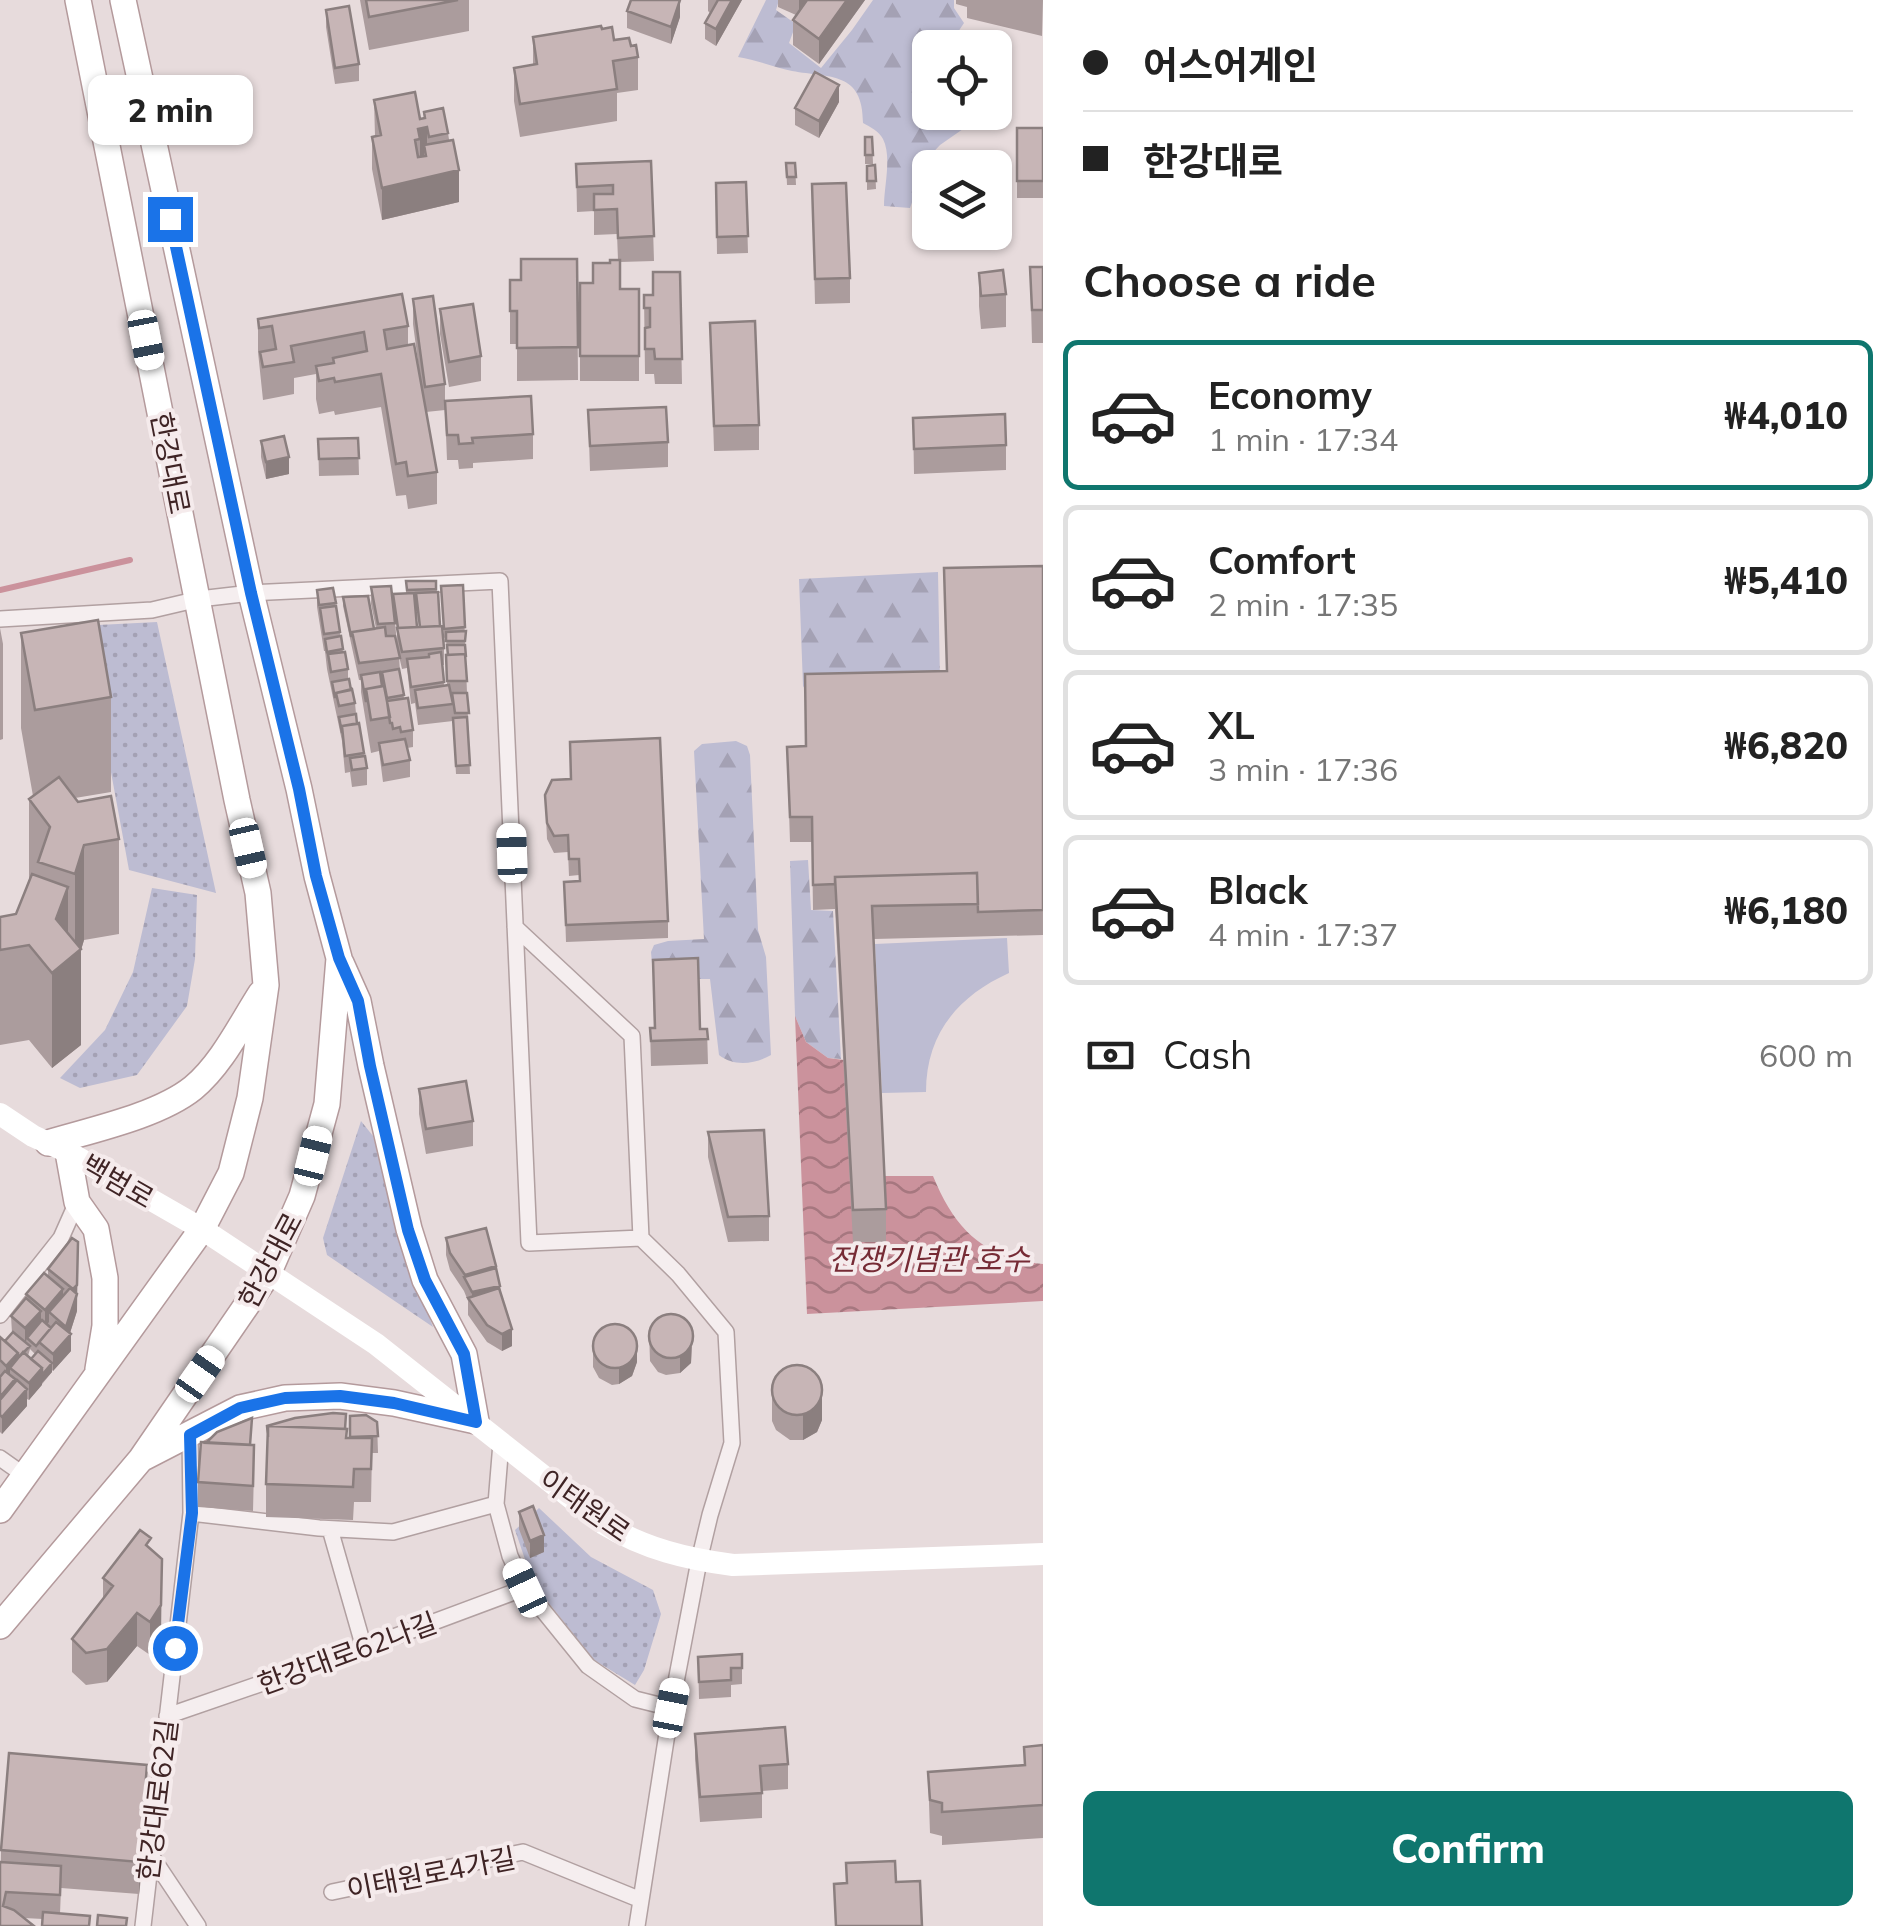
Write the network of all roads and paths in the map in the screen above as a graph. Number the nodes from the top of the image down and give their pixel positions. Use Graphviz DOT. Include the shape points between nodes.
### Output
graph roads {
  1 [pos="78,0"];
  2 [pos="122,0"];
  3 [pos="251,593"];
  4 [pos="198,599"];
  5 [pos="0,618"];
  6 [pos="515,926"];
  7 [pos="339,958"];
  8 [pos="266,985"];
  9 [pos="0,1120"];
  10 [pos="0,1132"];
  11 [pos="50,1144"];
  12 [pos="78,1202"];
  13 [pos="202,1229"];
  14 [pos="641,1238"];
  15 [pos="268,1274"];
  16 [pos="0,1315"];
  17 [pos="98,1372"];
  18 [pos="476,1422"];
  19 [pos="190,1435"];
  20 [pos="502,1443"];
  21 [pos="0,1458"];
  22 [pos="141,1459"];
  23 [pos="24,1476"];
  24 [pos="496,1504"];
  25 [pos="0,1510"];
  26 [pos="192,1513"];
  27 [pos="330,1528"];
  28 [pos="1043,1554"];
  29 [pos="699,1561"];
  30 [pos="525,1588"];
  31 [pos="0,1626"];
  32 [pos="364,1648"];
  33 [pos="671,1708"];
  34 [pos="167,1716"];
  35 [pos="150,1854"];
  36 [pos="332,1892"];
  37 [pos="641,1900"];
  38 [pos="142,1926"];
  39 [pos="198,1926"];
  40 [pos="637,1926"];
  1 -- 4 [label="main road, 한강대로"];
  2 -- 3 [label="main road, 한강대로"];
  3 -- 4 [label="street"];
  3 -- 6 [label="street" via="500,581"];
  3 -- 7 [label="main road, 한강대로"];
  4 -- 5 [label="street" via="152,610"];
  4 -- 8 [label="main road, 한강대로" via="258,894"];
  6 -- 14 [label="street" via="632,1036"];
  6 -- 14 [label="street" via="529,1243"];
  7 -- 15 [label="main road, 한강대로" via="327,1104 302,1196"];
  7 -- 18 [label="main road" via="358,1001 408,1230 430,1291 464,1354"];
  8 -- 11 [label="main road" via="193,1088 156,1109"];
  8 -- 13 [label="main road, 한강대로" via="250,1098 230,1173"];
  9 -- 11 [label="main road, 백범로"];
  10 -- 11 [label="main road"];
  11 -- 12 [label="main road"];
  11 -- 13 [label="main road, 백범로"];
  12 -- 16 [label="street" via="61,1238"];
  12 -- 17 [label="main road" via="96,1230 104,1278"];
  13 -- 15 [label="main road, 이태원로"];
  13 -- 17 [label="main road, 한강대로"];
  14 -- 29 [label="street" via="726,1332 732,1443"];
  15 -- 18 [label="main road, 이태원로" via="376,1344"];
  15 -- 22 [label="main road, 한강대로"];
  17 -- 23 [label="main road, 한강대로"];
  18 -- 19 [label="main road" via="340,1396 285,1398 240,1408"];
  18 -- 20 [label="main road, 이태원로"];
  19 -- 22 [label="main road"];
  19 -- 26 [label="street, 한강대로62길"];
  20 -- 24 [label="street"];
  20 -- 29 [label="main road, 이태원로" via="620,1534"];
  21 -- 23 [label="street"];
  22 -- 31 [label="main road, 한강대로"];
  23 -- 25 [label="main road, 한강대로"];
  24 -- 27 [label="street" via="393,1532"];
  24 -- 30 [label="street"];
  26 -- 27 [label="street"];
  26 -- 34 [label="street, 한강대로62길"];
  27 -- 32 [label="street"];
  28 -- 29 [label="main road, 이태원로" via="753,1565"];
  29 -- 33 [label="street"];
  30 -- 32 [label="street, 한강대로62나길"];
  30 -- 33 [label="street" via="588,1666 635,1698"];
  32 -- 34 [label="street, 한강대로62나길"];
  33 -- 37 [label="street"];
  34 -- 35 [label="street, 한강대로62길"];
  35 -- 38 [label="street, 한강대로62길"];
  35 -- 39 [label="street"];
  36 -- 37 [label="street, 이태원로4가길" via="524,1852"];
  37 -- 40 [label="street"];
}
